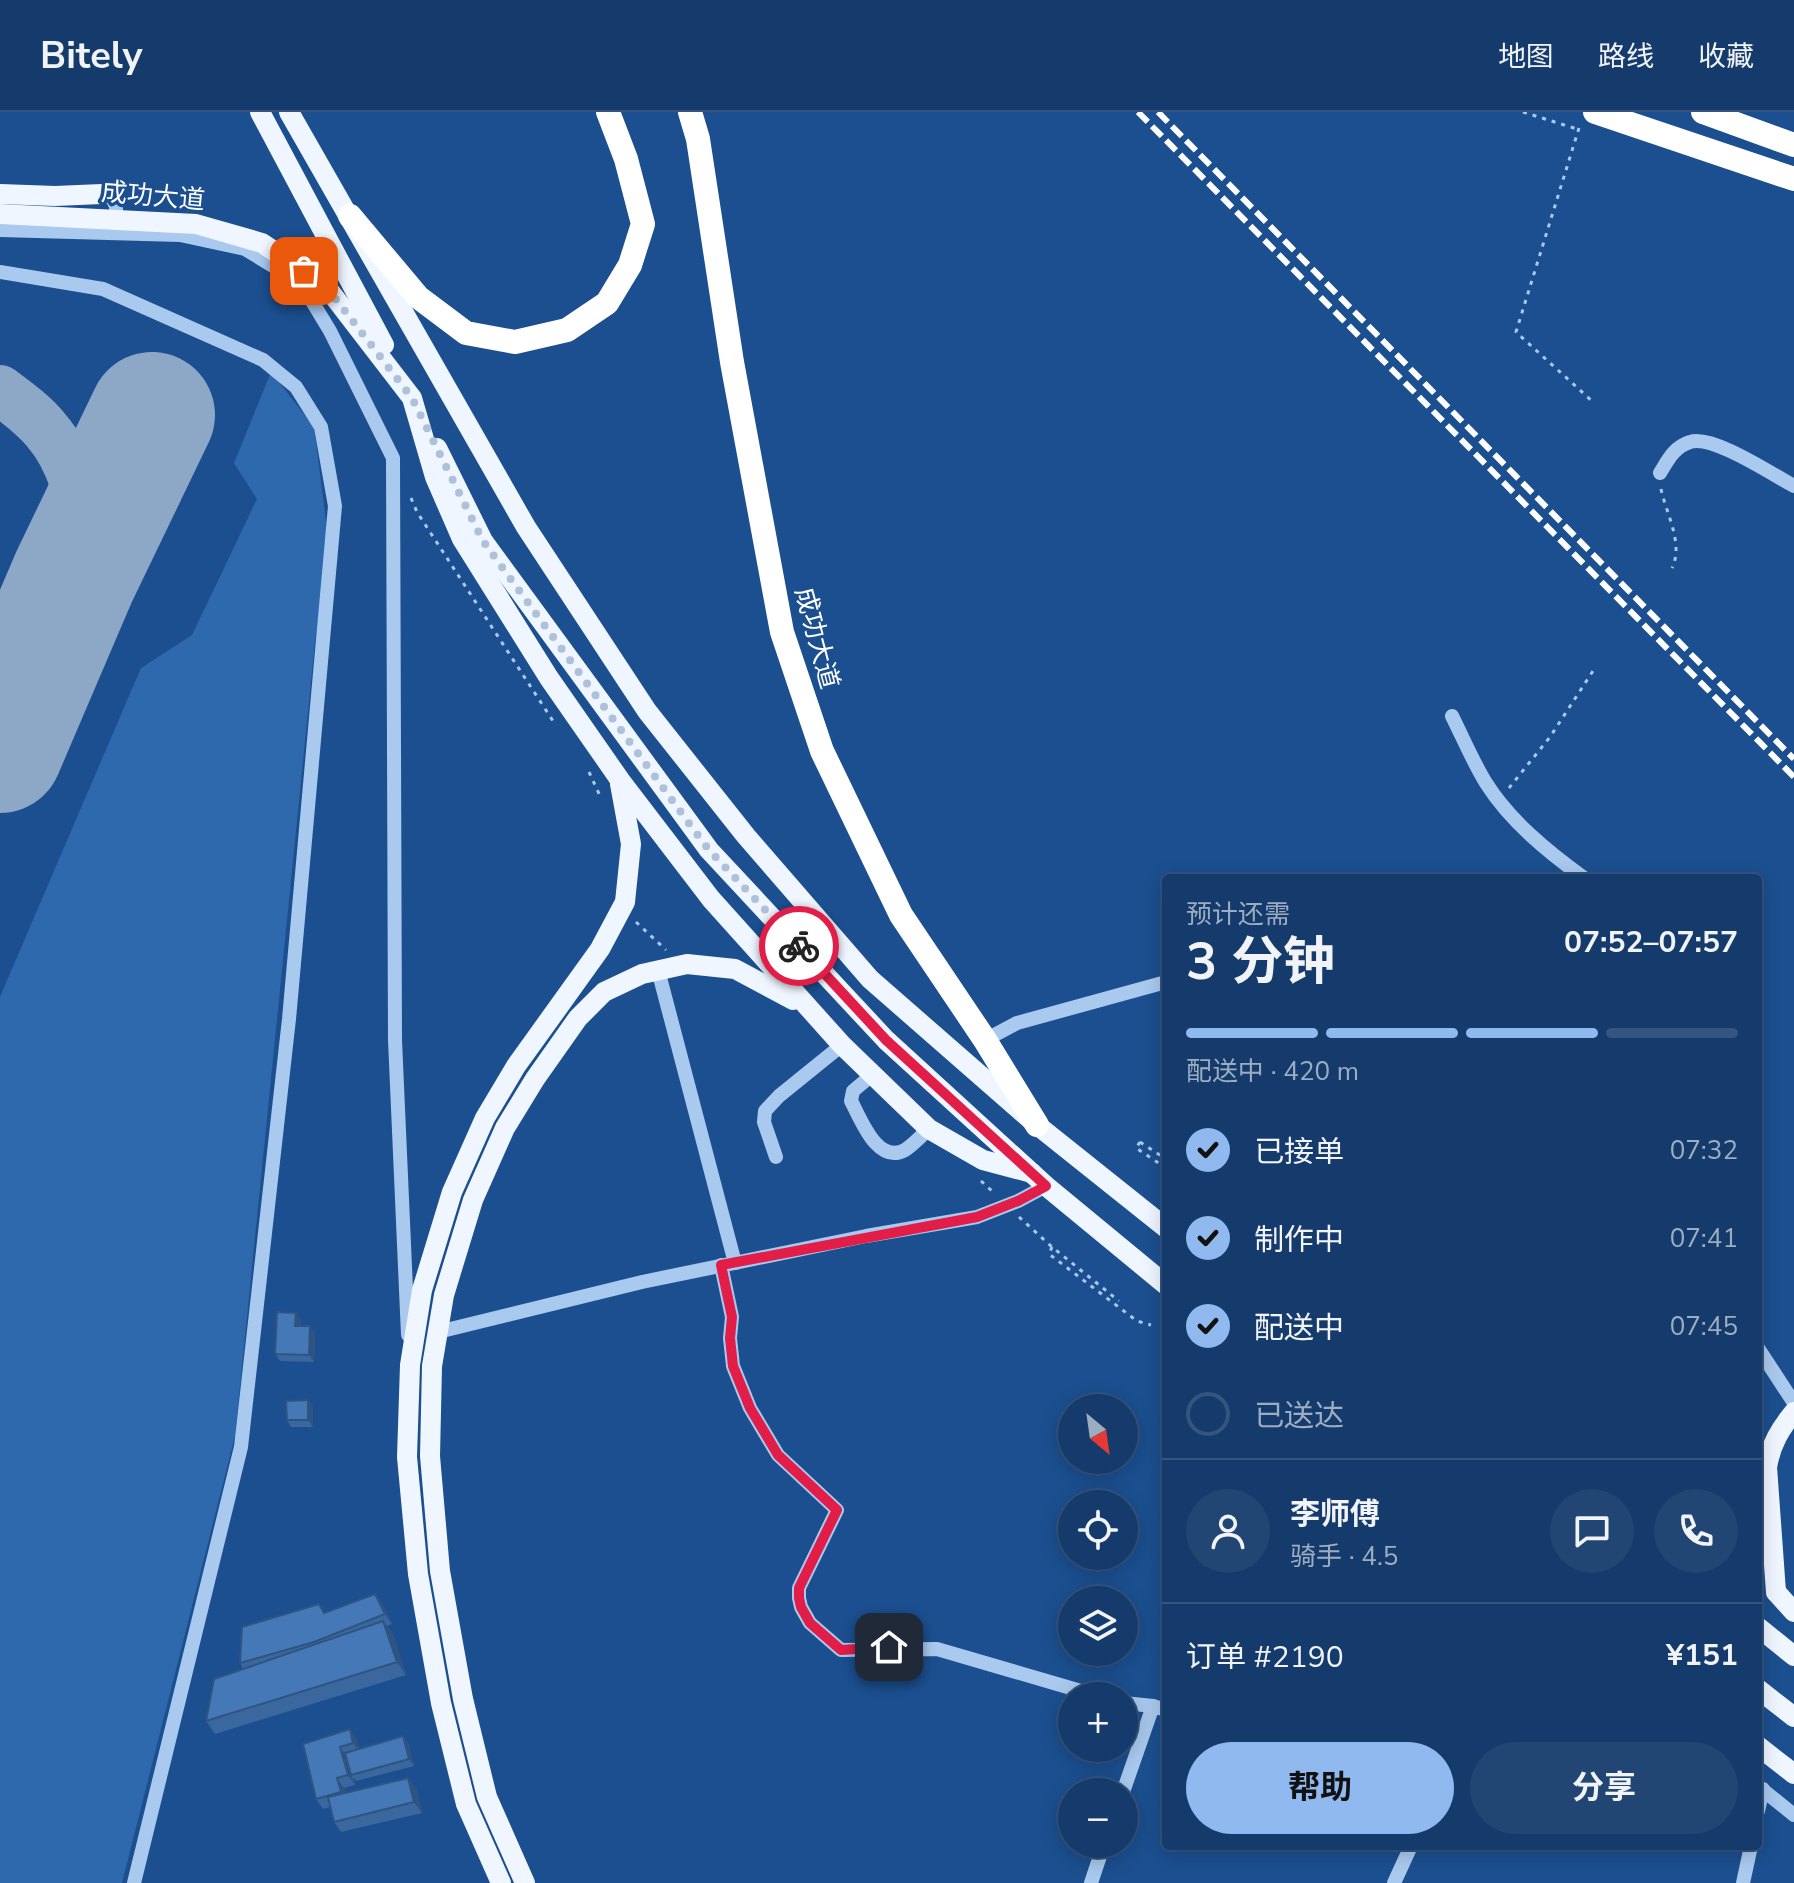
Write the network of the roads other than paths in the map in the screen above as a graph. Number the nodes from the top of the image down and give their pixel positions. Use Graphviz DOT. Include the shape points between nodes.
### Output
graph roads {
  1 [pos="260,112"];
  2 [pos="289,112"];
  3 [pos="608,112"];
  4 [pos="690,112"];
  5 [pos="1703,112"];
  6 [pos="1585,121"];
  7 [pos="1794,145"];
  8 [pos="1794,179"];
  9 [pos="0,194"];
  10 [pos="102,194"];
  11 [pos="0,214"];
  12 [pos="350,216"];
  13 [pos="109,219"];
  14 [pos="0,230"];
  15 [pos="0,272"];
  16 [pos="412,398"];
  17 [pos="1660,473"];
  18 [pos="1794,486"];
  19 [pos="1452,716"];
  20 [pos="620,780"];
  21 [pos="1579,874"];
  22 [pos="658,970"];
  23 [pos="1162,983"];
  24 [pos="806,1007"];
  25 [pos="985,1040"];
  26 [pos="842,1045"];
  27 [pos="872,1075"];
  28 [pos="1037,1125"];
  29 [pos="929,1129"];
  30 [pos="776,1157"];
  31 [pos="1039,1179"];
  32 [pos="1162,1223"];
  33 [pos="728,1264"];
  34 [pos="1162,1282"];
  35 [pos="438,1332"];
  36 [pos="1762,1354"];
  37 [pos="410,1365"];
  38 [pos="1794,1403"];
  39 [pos="1794,1412"];
  40 [pos="1767,1592"];
  41 [pos="1794,1612"];
  42 [pos="1762,1630"];
  43 [pos="1794,1656"];
  44 [pos="1058,1684"];
  45 [pos="1762,1692"];
  46 [pos="1138,1705"];
  47 [pos="1159,1708"];
  48 [pos="1794,1717"];
  49 [pos="1762,1749"];
  50 [pos="1794,1774"];
  51 [pos="1129,1778"];
  52 [pos="1762,1789"];
  53 [pos="1794,1815"];
  54 [pos="1409,1850"];
  55 [pos="1750,1850"];
  56 [pos="1099,1858"];
  57 [pos="134,1883"];
  58 [pos="501,1883"];
  59 [pos="525,1883"];
  60 [pos="1091,1883"];
  61 [pos="1394,1883"];
  62 [pos="1743,1883"];
  1 -- 16 [label="main road"];
  2 -- 12 [label="main road"];
  3 -- 12 [label="highway" via="643,224 630,265 607,303 567,330 515,342 466,333 418,297"];
  4 -- 25 [label="highway, 成功大道" via="782,632 822,751 901,915"];
  5 -- 7 [label="highway"];
  6 -- 8 [label="highway"];
  9 -- 10 [label="main road, 成功大道"];
  10 -- 13 [label="street" via="116,206"];
  11 -- 13 [label="main road, 成功大道"];
  12 -- 28 [label="main road" via="526,527 647,711 870,979"];
  13 -- 16 [label="main road, 成功大道" via="196,224 262,243 325,285"];
  14 -- 37 [label="street" via="180,235 245,249 301,283 393,458 395,1040"];
  15 -- 57 [label="street" via="103,289 263,360 296,387 321,427 335,506 289,1019 241,1447"];
  16 -- 20 [label="main road, 成功大道" via="435,477 462,539"];
  16 -- 31 [label="main road" via="483,541 709,850 886,1040"];
  17 -- 18 [label="street" via="1674,450 1693,440 1716,444"];
  19 -- 21 [label="street" via="1498,799"];
  20 -- 24 [label="main road, 成功大道" via="711,899"];
  20 -- 37 [label="main road" via="631,844 625,902 600,949 485,1118 452,1192 422,1290"];
  22 -- 24 [label="main road" via="687,964 735,969"];
  22 -- 33 [label="street"];
  22 -- 35 [label="main road" via="604,992 578,1018 512,1116 473,1200"];
  23 -- 25 [label="street" via="1017,1023"];
  24 -- 26 [label="main road, 成功大道"];
  25 -- 28 [label="highway, 成功大道"];
  26 -- 27 [label="main road, 成功大道"];
  26 -- 30 [label="street" via="765,1111"];
  27 -- 29 [label="main road, 成功大道"];
  27 -- 29 [label="street" via="853,1091 851,1101 878,1147 892,1153 904,1150"];
  28 -- 32 [label="main road"];
  29 -- 31 [label="main road, 成功大道" via="983,1160"];
  31 -- 33 [label="street" via="1018,1201 977,1217"];
  31 -- 34 [label="main road"];
  33 -- 35 [label="street"];
  33 -- 44 [label="street" via="733,1366 750,1408 778,1455 837,1510 799,1588 810,1623 841,1650 937,1649"];
  35 -- 59 [label="main road" via="430,1456 440,1571 487,1797"];
  36 -- 38 [label="street"];
  37 -- 58 [label="main road" via="407,1457 418,1574 466,1804"];
  39 -- 40 [label="main road" via="1780,1429 1767,1467"];
  40 -- 41 [label="main road"];
  42 -- 43 [label="main road"];
  45 -- 48 [label="main road"];
  46 -- 47 [label="street"];
  47 -- 51 [label="street"];
  49 -- 50 [label="main road"];
  52 -- 53 [label="street"];
  54 -- 61 [label="street"];
  55 -- 62 [label="street"];
  56 -- 60 [label="street"];
}
